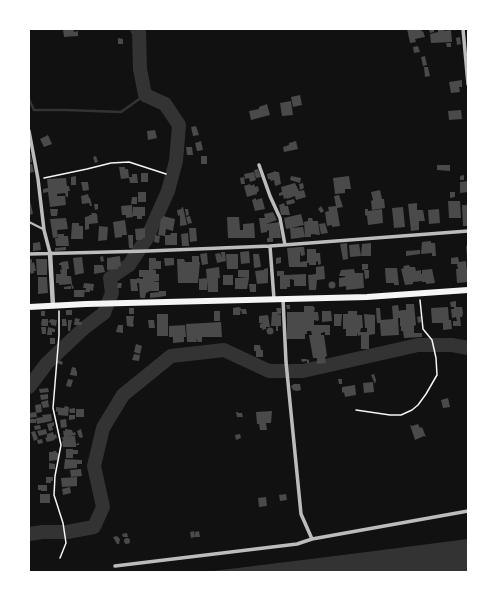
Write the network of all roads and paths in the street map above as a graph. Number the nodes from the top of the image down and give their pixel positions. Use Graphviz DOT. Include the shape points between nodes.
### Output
graph roads {
  1 [pos="463,29"];
  2 [pos="468,84"];
  3 [pos="29,131"];
  4 [pos="259,164"];
  5 [pos="166,174"];
  6 [pos="38,179"];
  7 [pos="29,222"];
  8 [pos="44,230"];
  9 [pos="468,231"];
  10 [pos="285,245"];
  11 [pos="270,246"];
  12 [pos="50,253"];
  13 [pos="29,254"];
  14 [pos="468,290"];
  15 [pos="420,294"];
  16 [pos="274,299"];
  17 [pos="283,299"];
  18 [pos="56,306"];
  19 [pos="29,307"];
  20 [pos="356,410"];
  21 [pos="468,511"];
  22 [pos="312,539"];
  23 [pos="60,558"];
  24 [pos="115,566"];
  1 -- 2 [label="street"];
  3 -- 6 [label="street"];
  4 -- 10 [label="street" via="280,218"];
  5 -- 6 [label="path" via="129,162 111,163"];
  6 -- 8 [label="street"];
  7 -- 8 [label="lane"];
  8 -- 12 [label="street"];
  9 -- 10 [label="street"];
  10 -- 11 [label="street"];
  11 -- 12 [label="street"];
  11 -- 16 [label="street"];
  12 -- 13 [label="street"];
  12 -- 18 [label="street"];
  14 -- 15 [label="main road"];
  15 -- 17 [label="main road"];
  15 -- 20 [label="path" via="423,329 432,340 437,375 418,405 401,415"];
  16 -- 17 [label="main road"];
  16 -- 18 [label="main road"];
  17 -- 22 [label="street" via="286,362 301,514"];
  18 -- 19 [label="main road"];
  18 -- 23 [label="path" via="59,335 54,408 61,445 54,495 66,543"];
  21 -- 22 [label="street"];
  22 -- 24 [label="street" via="297,544"];
}
